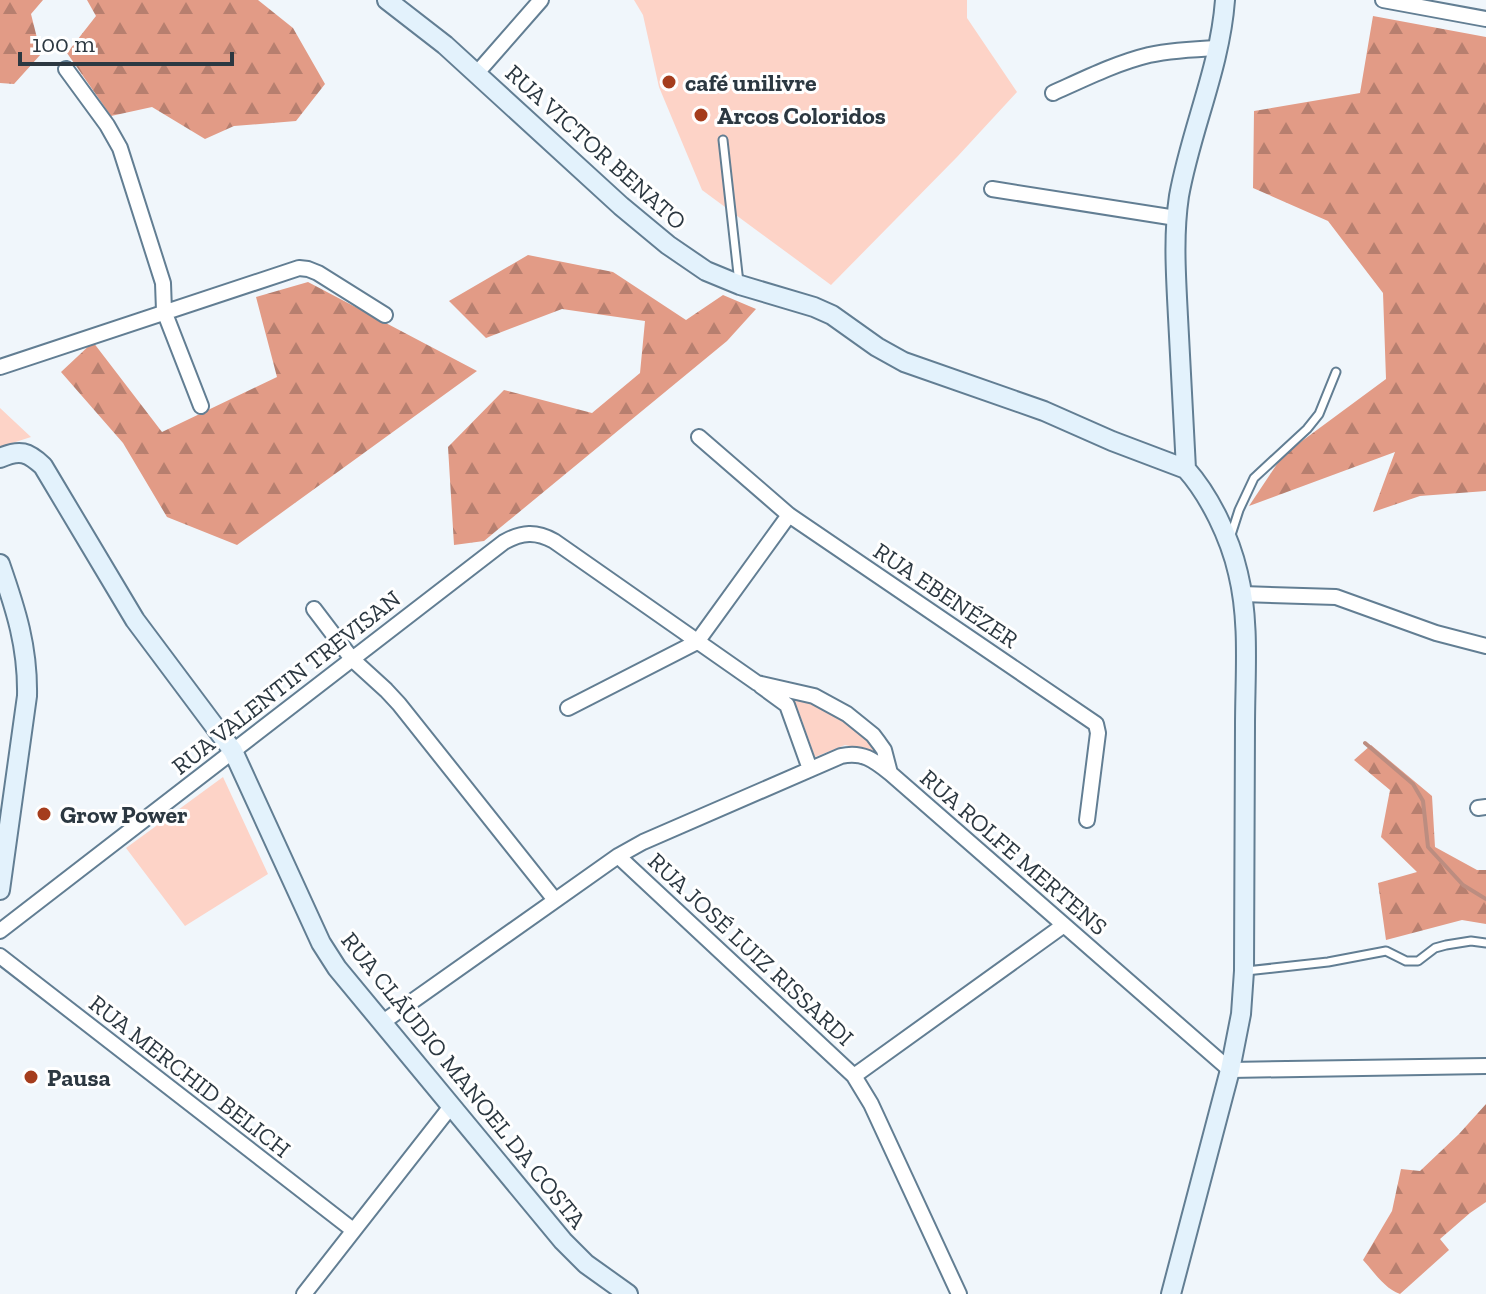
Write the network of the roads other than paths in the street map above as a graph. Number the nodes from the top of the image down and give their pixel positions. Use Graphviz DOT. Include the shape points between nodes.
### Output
graph roads {
  1 [pos="387,0"];
  2 [pos="541,0"];
  3 [pos="1225,0"];
  4 [pos="1383,0"];
  5 [pos="1486,19"];
  6 [pos="1219,48"];
  7 [pos="66,69"];
  8 [pos="477,73"];
  9 [pos="1053,93"];
  10 [pos="723,140"];
  11 [pos="992,189"];
  12 [pos="1176,218"];
  13 [pos="740,285"];
  14 [pos="164,311"];
  15 [pos="385,315"];
  16 [pos="0,367"];
  17 [pos="1336,372"];
  18 [pos="201,406"];
  19 [pos="699,437"];
  20 [pos="0,458"];
  21 [pos="1186,469"];
  22 [pos="789,515"];
  23 [pos="526,533"];
  24 [pos="1229,544"];
  25 [pos="0,564"];
  26 [pos="1242,594"];
  27 [pos="314,609"];
  28 [pos="697,642"];
  29 [pos="1486,646"];
  30 [pos="352,659"];
  31 [pos="757,683"];
  32 [pos="568,708"];
  33 [pos="233,751"];
  34 [pos="810,769"];
  35 [pos="890,773"];
  36 [pos="1087,820"];
  37 [pos="618,856"];
  38 [pos="0,890"];
  39 [pos="555,900"];
  40 [pos="1064,925"];
  41 [pos="0,931"];
  42 [pos="1486,945"];
  43 [pos="0,956"];
  44 [pos="1244,971"];
  45 [pos="383,1022"];
  46 [pos="1486,1066"];
  47 [pos="1230,1070"];
  48 [pos="854,1076"];
  49 [pos="452,1105"];
  50 [pos="353,1230"];
  51 [pos="617,1291"];
  52 [pos="304,1294"];
  53 [pos="959,1294"];
  54 [pos="1171,1294"];
  1 -- 8 [label="street, RUA VICTOR BENATO"];
  2 -- 8 [label="street"];
  3 -- 6 [label="street"];
  4 -- 5 [label="street"];
  6 -- 9 [label="street" via="1147,56"];
  6 -- 12 [label="street"];
  7 -- 14 [label="street" via="120,148 163,283"];
  8 -- 13 [label="street, RUA VICTOR BENATO" via="647,228 706,271"];
  10 -- 13 [label="lane"];
  11 -- 12 [label="street"];
  12 -- 21 [label="street"];
  13 -- 21 [label="street, RUA VICTOR BENATO" via="832,315 904,362"];
  14 -- 15 [label="street" via="299,268 318,273"];
  14 -- 16 [label="street"];
  14 -- 18 [label="street"];
  17 -- 24 [label="lane" via="1319,414 1254,478"];
  19 -- 22 [label="street, RUA EBENÉZER"];
  20 -- 33 [label="street, RUA CLÁUDIO MANOEL DA COSTA" via="20,452 43,466 135,620"];
  21 -- 24 [label="street" via="1204,492"];
  22 -- 28 [label="street"];
  22 -- 36 [label="street, RUA EBENÉZER" via="1096,724"];
  23 -- 28 [label="street, RUA ROLFE MERTENS" via="554,541"];
  23 -- 30 [label="street, RUA VALENTIN TREVISAN" via="504,542"];
  24 -- 26 [label="street"];
  25 -- 38 [label="street" via="20,627 27,672"];
  26 -- 29 [label="street" via="1336,597"];
  26 -- 44 [label="street"];
  27 -- 30 [label="street"];
  28 -- 31 [label="street, RUA ROLFE MERTENS"];
  28 -- 32 [label="street"];
  30 -- 33 [label="street, RUA VALENTIN TREVISAN"];
  30 -- 39 [label="street" via="399,704"];
  31 -- 34 [label="street" via="787,705"];
  31 -- 35 [label="street, RUA ROLFE MERTENS" via="814,696 847,714 879,743"];
  33 -- 41 [label="street, RUA VALENTIN TREVISAN"];
  33 -- 45 [label="street, RUA CLÁUDIO MANOEL DA COSTA" via="321,943"];
  34 -- 35 [label="street" via="856,754 874,759"];
  34 -- 37 [label="street"];
  35 -- 40 [label="street, RUA ROLFE MERTENS"];
  37 -- 39 [label="street"];
  37 -- 48 [label="street, RUA JOSÉ LUIZ RISSARDI"];
  39 -- 45 [label="street"];
  40 -- 47 [label="street, RUA ROLFE MERTENS"];
  40 -- 48 [label="street"];
  42 -- 44 [label="lane" via="1471,941 1435,948 1418,961 1386,951"];
  43 -- 50 [label="street, RUA MERCHID BELICH"];
  44 -- 47 [label="street"];
  45 -- 49 [label="street, RUA CLÁUDIO MANOEL DA COSTA"];
  46 -- 47 [label="street"];
  47 -- 54 [label="street"];
  48 -- 53 [label="street, RUA JOSÉ LUIZ RISSARDI"];
  49 -- 50 [label="street"];
  49 -- 51 [label="street, RUA CLÁUDIO MANOEL DA COSTA" via="563,1241"];
  50 -- 52 [label="street"];
}
